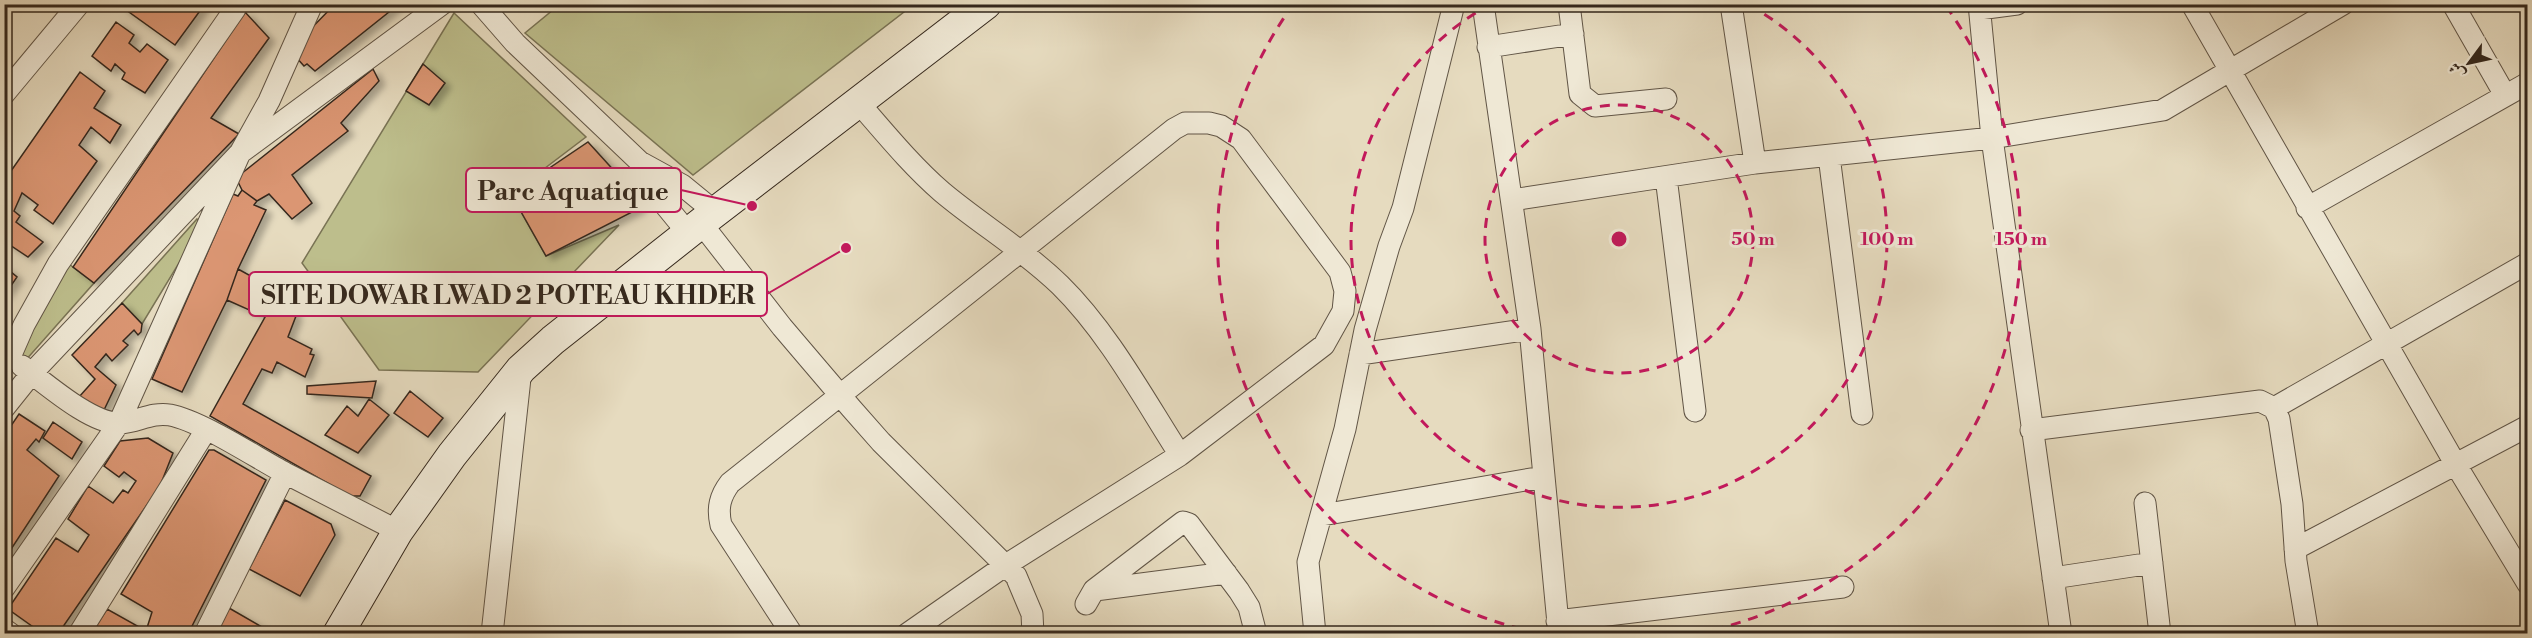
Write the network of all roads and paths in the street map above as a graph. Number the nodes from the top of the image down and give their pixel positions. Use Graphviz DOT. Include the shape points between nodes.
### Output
graph roads {
  1 [pos="79,4"];
  2 [pos="312,4"];
  3 [pos="442,4"];
  4 [pos="481,4"];
  5 [pos="986,4"];
  6 [pos="1454,4"];
  7 [pos="1483,4"];
  8 [pos="1569,4"];
  9 [pos="1731,4"];
  10 [pos="2017,4"];
  11 [pos="2192,4"];
  12 [pos="2343,4"];
  13 [pos="2453,4"];
  14 [pos="1979,7"];
  15 [pos="234,9"];
  16 [pos="1573,34"];
  17 [pos="1488,47"];
  18 [pos="2229,70"];
  19 [pos="2528,83"];
  20 [pos="4,94"];
  21 [pos="2505,95"];
  22 [pos="1666,99"];
  23 [pos="858,102"];
  24 [pos="1992,138"];
  25 [pos="240,153"];
  26 [pos="1829,156"];
  27 [pos="640,162"];
  28 [pos="1755,163"];
  29 [pos="1666,177"];
  30 [pos="1512,200"];
  31 [pos="2307,208"];
  32 [pos="701,223"];
  33 [pos="1021,252"];
  34 [pos="2528,263"];
  35 [pos="1530,329"];
  36 [pos="2387,345"];
  37 [pos="1360,354"];
  38 [pos="7,355"];
  39 [pos="521,369"];
  40 [pos="32,373"];
  41 [pos="840,396"];
  42 [pos="4,408"];
  43 [pos="2274,408"];
  44 [pos="1695,411"];
  45 [pos="1862,414"];
  46 [pos="119,423"];
  47 [pos="2528,426"];
  48 [pos="206,430"];
  49 [pos="2031,430"];
  50 [pos="1180,455"];
  51 [pos="2456,465"];
  52 [pos="285,473"];
  53 [pos="1543,477"];
  54 [pos="2145,503"];
  55 [pos="1322,515"];
  56 [pos="398,531"];
  57 [pos="2295,549"];
  58 [pos="2152,563"];
  59 [pos="1006,565"];
  60 [pos="1226,573"];
  61 [pos="2053,578"];
  62 [pos="2528,584"];
  63 [pos="1843,587"];
  64 [pos="4,588"];
  65 [pos="1558,627"];
  66 [pos="4,629"];
  67 [pos="11,633"];
  68 [pos="79,633"];
  69 [pos="205,633"];
  70 [pos="338,633"];
  71 [pos="492,633"];
  72 [pos="792,633"];
  73 [pos="907,633"];
  74 [pos="1033,633"];
  75 [pos="1256,633"];
  76 [pos="1315,633"];
  77 [pos="2061,633"];
  78 [pos="2160,633"];
  79 [pos="2308,633"];
  1 -- 20 [label="street"];
  2 -- 25 [label="street" via="269,101"];
  3 -- 25 [label="street"];
  4 -- 27 [label="street" via="515,43"];
  5 -- 23 [label="main road"];
  6 -- 37 [label="street" via="1403,208"];
  7 -- 17 [label="street"];
  8 -- 16 [label="street"];
  9 -- 28 [label="street"];
  10 -- 14 [label="street"];
  11 -- 18 [label="street"];
  12 -- 18 [label="street"];
  13 -- 21 [label="street"];
  14 -- 24 [label="street"];
  15 -- 38 [label="street" via="57,264"];
  16 -- 17 [label="street"];
  16 -- 22 [label="street" via="1580,94 1586,100 1595,106"];
  17 -- 30 [label="street"];
  18 -- 24 [label="street" via="2163,110"];
  18 -- 31 [label="street"];
  19 -- 21 [label="street"];
  21 -- 31 [label="street"];
  23 -- 32 [label="main road"];
  23 -- 33 [label="street" via="941,190"];
  24 -- 26 [label="street"];
  24 -- 49 [label="street"];
  25 -- 40 [label="street"];
  25 -- 46 [label="street"];
  26 -- 28 [label="street"];
  26 -- 45 [label="street"];
  27 -- 32 [label="street" via="656,195"];
  27 -- 32 [label="street" via="682,185"];
  28 -- 29 [label="street"];
  29 -- 30 [label="street"];
  29 -- 44 [label="street"];
  30 -- 35 [label="street"];
  31 -- 36 [label="street"];
  32 -- 39 [label="main road"];
  32 -- 41 [label="street"];
  33 -- 41 [label="street"];
  33 -- 50 [label="street" via="1059,284 1089,319"];
  33 -- 50 [label="street" via="1185,123 1221,126 1248,147 1340,272 1345,291 1343,311 1324,345"];
  34 -- 36 [label="street"];
  35 -- 37 [label="street"];
  35 -- 53 [label="street"];
  36 -- 43 [label="street"];
  36 -- 51 [label="street"];
  37 -- 55 [label="street"];
  38 -- 40 [label="street"];
  39 -- 56 [label="main road"];
  39 -- 71 [label="street"];
  40 -- 42 [label="street"];
  40 -- 46 [label="street" via="90,414"];
  41 -- 59 [label="street"];
  41 -- 72 [label="street" via="736,477 721,498 719,516 725,533"];
  43 -- 49 [label="street" via="2260,401"];
  43 -- 57 [label="street" via="2285,451"];
  46 -- 48 [label="street" via="161,414"];
  46 -- 64 [label="street"];
  47 -- 51 [label="street"];
  48 -- 52 [label="street"];
  48 -- 68 [label="street"];
  49 -- 61 [label="street"];
  50 -- 59 [label="street"];
  51 -- 57 [label="street"];
  51 -- 62 [label="street"];
  52 -- 56 [label="street"];
  52 -- 69 [label="street"];
  53 -- 55 [label="street"];
  53 -- 65 [label="street"];
  54 -- 58 [label="street"];
  55 -- 76 [label="street" via="1308,562"];
  56 -- 70 [label="main road"];
  57 -- 79 [label="street"];
  58 -- 61 [label="street"];
  58 -- 78 [label="street"];
  59 -- 73 [label="street"];
  59 -- 74 [label="street" via="1022,587 1032,614"];
  60 -- 60 [label="street" via="1090,597 1183,522 1189,524"];
  60 -- 75 [label="street" via="1249,607"];
  61 -- 77 [label="street"];
  63 -- 65 [label="street"];
  66 -- 67 [label="street"];
}
